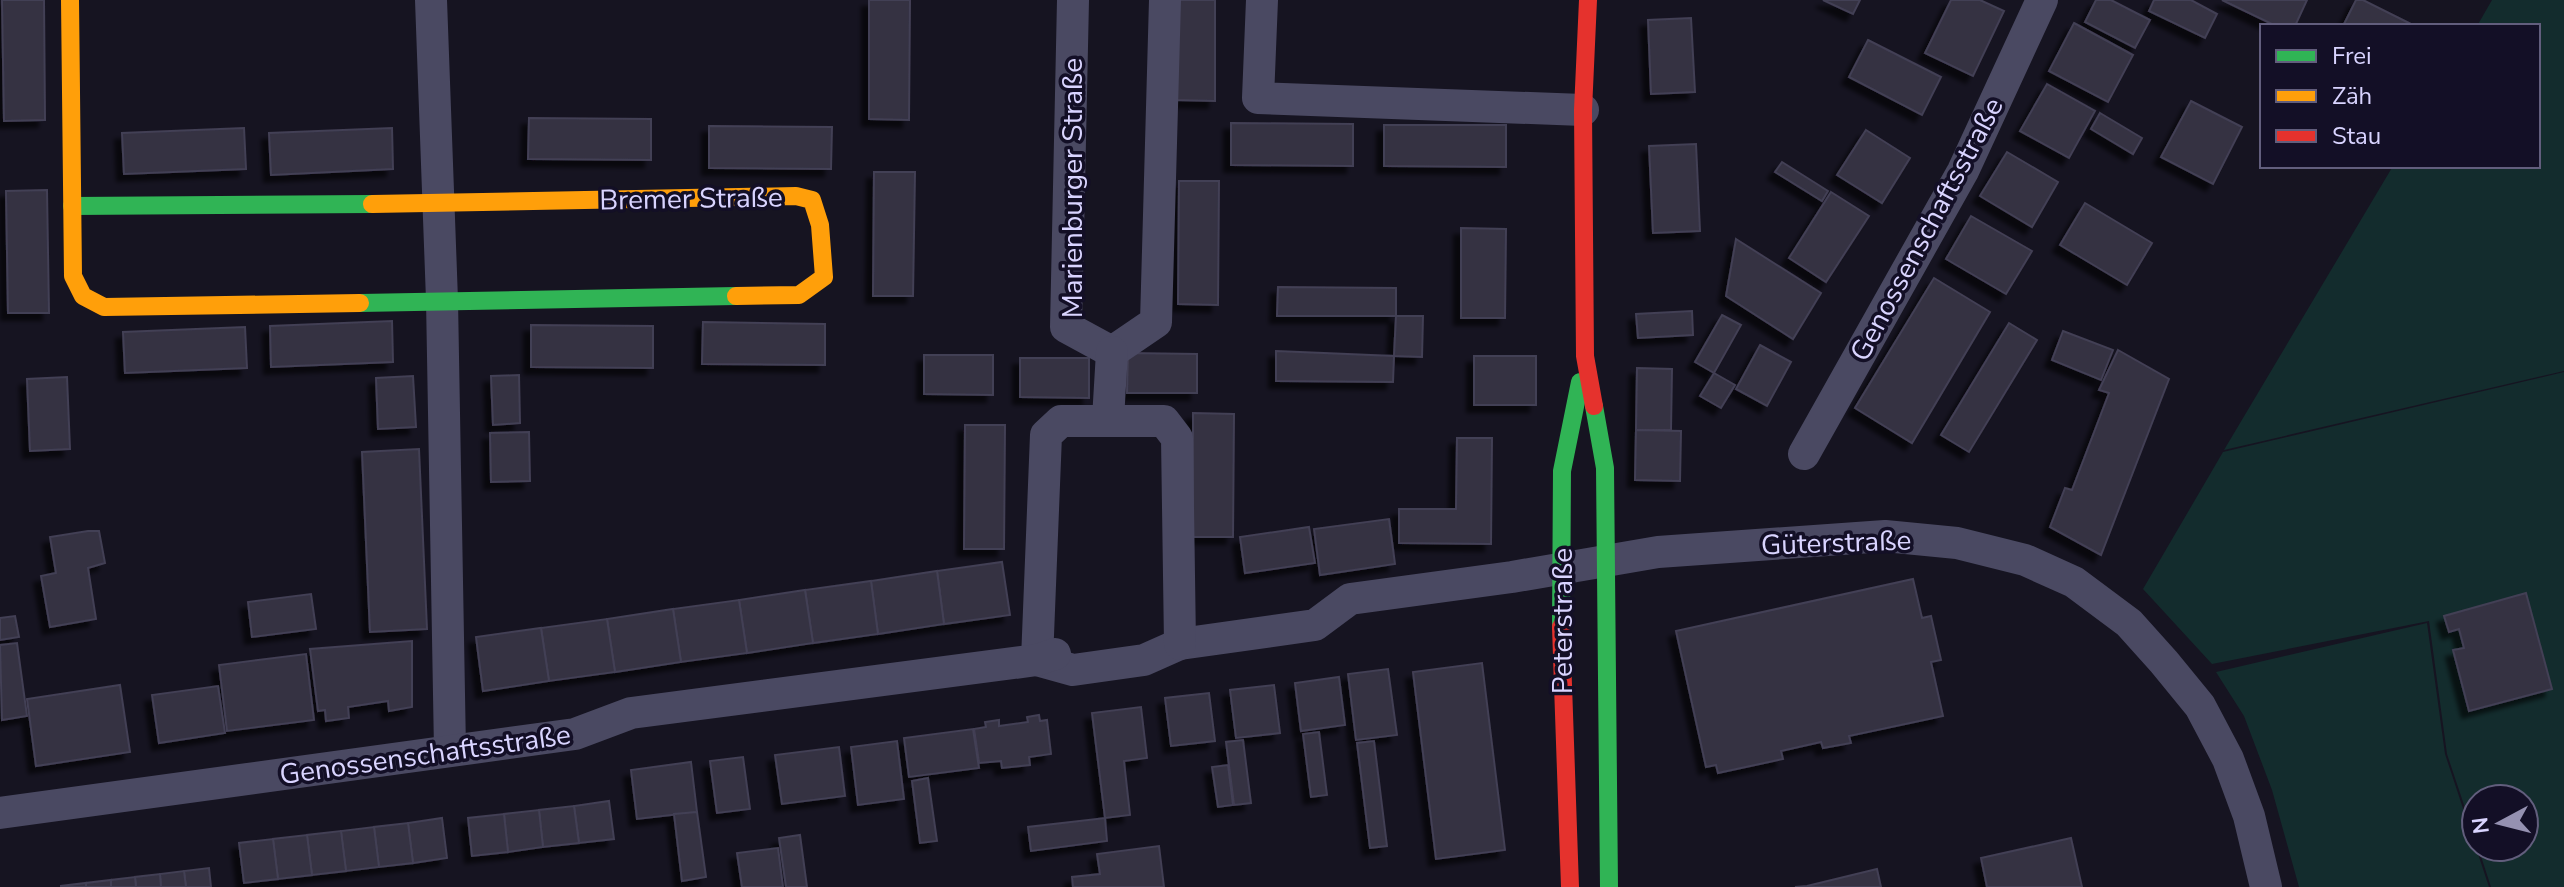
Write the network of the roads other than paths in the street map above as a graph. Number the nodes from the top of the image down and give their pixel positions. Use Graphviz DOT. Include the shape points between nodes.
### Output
graph roads {
  1 [pos="70,0"];
  2 [pos="431,0"];
  3 [pos="1073,0"];
  4 [pos="1165,0"];
  5 [pos="1262,0"];
  6 [pos="1588,0"];
  7 [pos="2042,0"];
  8 [pos="1583,110"];
  9 [pos="439,203"];
  10 [pos="72,206"];
  11 [pos="442,300"];
  12 [pos="1112,352"];
  13 [pos="1585,356"];
  14 [pos="1108,419"];
  15 [pos="1804,454"];
  16 [pos="1604,562"];
  17 [pos="1562,569"];
  18 [pos="1180,644"];
  19 [pos="1037,660"];
  20 [pos="450,750"];
  21 [pos="0,813"];
  22 [pos="1570,887"];
  23 [pos="1609,887"];
  24 [pos="2266,887"];
  1 -- 10 [label="street, Bremer Straße"];
  2 -- 9 [label="street"];
  3 -- 12 [label="street, Marienburger Straße" via="1066,327"];
  4 -- 12 [label="street, Marienburger Straße" via="1156,322"];
  5 -- 8 [label="street" via="1258,98"];
  6 -- 8 [label="street, Peterstraße"];
  7 -- 15 [label="street, Genossenschaftsstraße" via="1963,171"];
  8 -- 13 [label="street, Peterstraße"];
  9 -- 10 [label="street, Bremer Straße"];
  9 -- 11 [label="street"];
  9 -- 11 [label="street, Bremer Straße" via="796,196 812,200 820,225 824,277 799,295"];
  10 -- 11 [label="street, Bremer Straße" via="73,276 83,296 104,307"];
  11 -- 20 [label="street"];
  12 -- 14 [label="street, Marienburger Straße"];
  13 -- 16 [label="street, Peterstraße" via="1605,468"];
  13 -- 17 [label="street, Peterstraße" via="1562,471"];
  14 -- 18 [label="street" via="1164,421 1177,438"];
  14 -- 19 [label="street" via="1061,421 1046,435"];
  16 -- 17 [label="street, Güterstraße"];
  16 -- 23 [label="street, Peterstraße"];
  16 -- 24 [label="street, Güterstraße" via="1658,552 1885,536 1957,543 2025,560 2074,582 2129,623 2200,706 2228,759 2249,816"];
  17 -- 18 [label="street, Genossenschaftsstraße" via="1350,599 1315,625"];
  17 -- 22 [label="street, Peterstraße"];
  18 -- 19 [label="street, Genossenschaftsstraße" via="1144,660 1073,670"];
  19 -- 20 [label="street, Genossenschaftsstraße" via="631,713 575,734"];
  20 -- 21 [label="street, Genossenschaftsstraße"];
}
